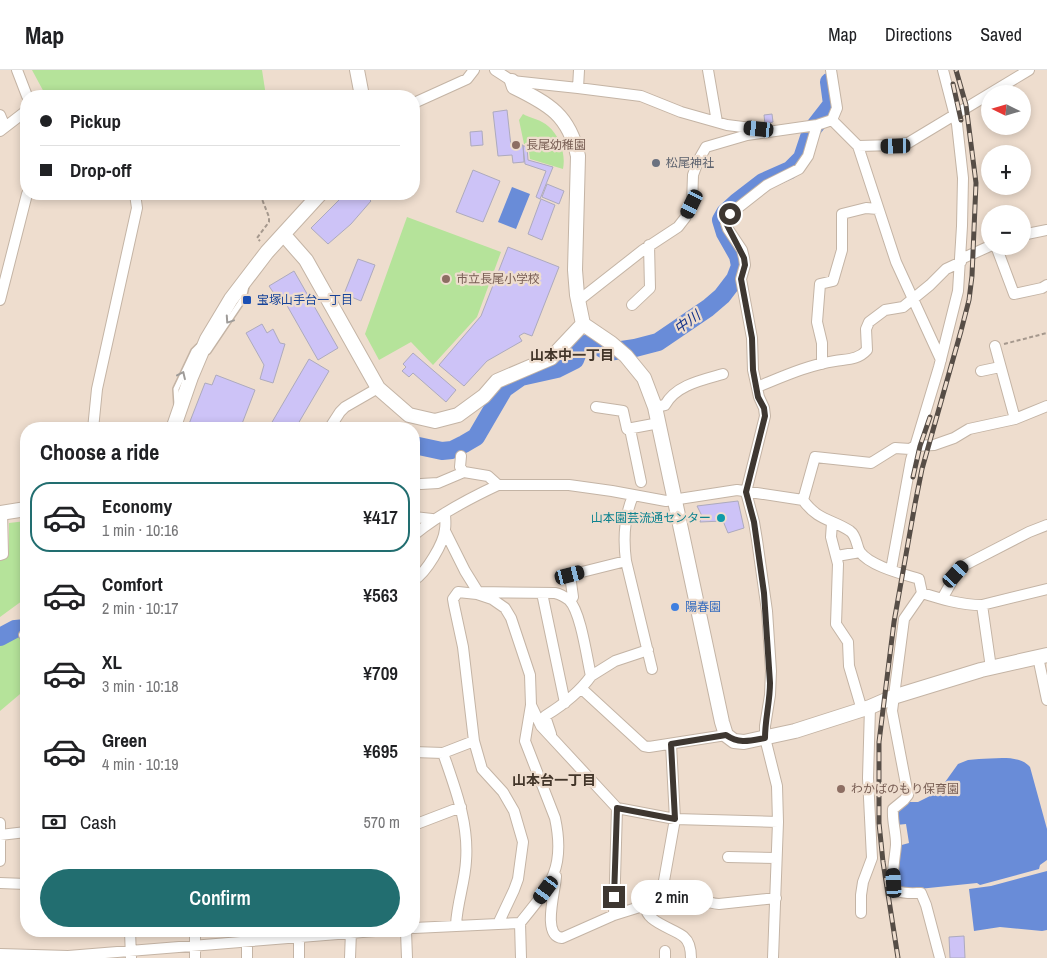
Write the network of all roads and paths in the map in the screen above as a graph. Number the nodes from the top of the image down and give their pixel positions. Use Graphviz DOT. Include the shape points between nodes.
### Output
graph roads {
  1 [pos="17,70"];
  2 [pos="357,70"];
  3 [pos="474,70"];
  4 [pos="495,70"];
  5 [pos="579,70"];
  6 [pos="708,70"];
  7 [pos="831,70"];
  8 [pos="943,70"];
  9 [pos="1029,70"];
  10 [pos="512,76"];
  11 [pos="578,88"];
  12 [pos="25,90"];
  13 [pos="361,90"];
  14 [pos="420,100"];
  15 [pos="954,115"];
  16 [pos="0,116"];
  17 [pos="20,116"];
  18 [pos="832,120"];
  19 [pos="717,122"];
  20 [pos="817,125"];
  21 [pos="2,129"];
  22 [pos="775,130"];
  23 [pos="858,146"];
  24 [pos="25,200"];
  25 [pos="136,200"];
  26 [pos="262,200"];
  27 [pos="315,200"];
  28 [pos="878,209"];
  29 [pos="1047,230"];
  30 [pos="1031,233"];
  31 [pos="284,235"];
  32 [pos="257,238"];
  33 [pos="649,245"];
  34 [pos="981,251"];
  35 [pos="999,255"];
  36 [pos="961,261"];
  37 [pos="248,276"];
  38 [pos="1047,285"];
  39 [pos="0,297"];
  40 [pos="912,299"];
  41 [pos="578,301"];
  42 [pos="632,305"];
  43 [pos="583,324"];
  44 [pos="1047,333"];
  45 [pos="207,339"];
  46 [pos="994,346"];
  47 [pos="940,360"];
  48 [pos="822,364"];
  49 [pos="196,366"];
  50 [pos="1000,366"];
  51 [pos="981,371"];
  52 [pos="723,374"];
  53 [pos="757,387"];
  54 [pos="378,388"];
  55 [pos="1047,406"];
  56 [pos="596,407"];
  57 [pos="656,407"];
  58 [pos="1015,419"];
  59 [pos="94,422"];
  60 [pos="175,422"];
  61 [pos="175,422"];
  62 [pos="334,422"];
  63 [pos="659,423"];
  64 [pos="630,429"];
  65 [pos="915,446"];
  66 [pos="461,456"];
  67 [pos="464,472"];
  68 [pos="641,482"];
  69 [pos="421,484"];
  70 [pos="498,485"];
  71 [pos="746,492"];
  72 [pos="633,496"];
  73 [pos="676,500"];
  74 [pos="802,500"];
  75 [pos="20,510"];
  76 [pos="1,513"];
  77 [pos="445,513"];
  78 [pos="420,518"];
  79 [pos="432,519"];
  80 [pos="832,523"];
  81 [pos="1047,525"];
  82 [pos="420,530"];
  83 [pos="445,531"];
  84 [pos="860,552"];
  85 [pos="0,556"];
  86 [pos="837,556"];
  87 [pos="626,561"];
  88 [pos="891,570"];
  89 [pos="420,575"];
  90 [pos="1047,590"];
  91 [pos="478,593"];
  92 [pos="542,593"];
  93 [pos="922,593"];
  94 [pos="942,599"];
  95 [pos="570,601"];
  96 [pos="982,605"];
  97 [pos="648,650"];
  98 [pos="1043,656"];
  99 [pos="991,668"];
  100 [pos="652,669"];
  101 [pos="592,676"];
  102 [pos="582,689"];
  103 [pos="893,697"];
  104 [pos="1047,700"];
  105 [pos="566,703"];
  106 [pos="530,705"];
  107 [pos="866,709"];
  108 [pos="726,735"];
  109 [pos="552,737"];
  110 [pos="765,738"];
  111 [pos="474,741"];
  112 [pos="671,744"];
  113 [pos="420,752"];
  114 [pos="443,753"];
  115 [pos="461,807"];
  116 [pos="617,808"];
  117 [pos="675,819"];
  118 [pos="778,822"];
  119 [pos="0,823"];
  120 [pos="420,824"];
  121 [pos="20,833"];
  122 [pos="0,835"];
  123 [pos="728,858"];
  124 [pos="776,858"];
  125 [pos="0,861"];
  126 [pos="556,872"];
  127 [pos="0,883"];
  128 [pos="20,884"];
  129 [pos="662,892"];
  130 [pos="776,898"];
  131 [pos="646,905"];
  132 [pos="861,913"];
  133 [pos="614,915"];
  134 [pos="520,923"];
  135 [pos="498,924"];
  136 [pos="456,925"];
  137 [pos="420,928"];
  138 [pos="130,937"];
  139 [pos="195,937"];
  140 [pos="242,937"];
  141 [pos="247,937"];
  142 [pos="299,937"];
  143 [pos="351,937"];
  144 [pos="406,937"];
  145 [pos="195,947"];
  146 [pos="0,954"];
  147 [pos="131,955"];
  148 [pos="21,956"];
  149 [pos="68,957"];
  150 [pos="195,958"];
  151 [pos="247,958"];
  152 [pos="299,958"];
  153 [pos="350,958"];
  154 [pos="407,958"];
  155 [pos="521,958"];
  156 [pos="691,958"];
  157 [pos="773,958"];
  158 [pos="940,958"];
  1 -- 12 [label="street"];
  2 -- 13 [label="street"];
  3 -- 14 [label="street" via="467,79"];
  4 -- 10 [label="street"];
  5 -- 11 [label="street"];
  6 -- 19 [label="street"];
  7 -- 18 [label="street" via="837,108"];
  8 -- 15 [label="street"];
  9 -- 15 [label="street"];
  10 -- 11 [label="street"];
  10 -- 41 [label="street" via="514,87 540,100 563,118 576,145 575,270"];
  11 -- 19 [label="street" via="641,96"];
  15 -- 23 [label="street" via="908,143"];
  15 -- 36 [label="street" via="962,178"];
  16 -- 21 [label="street"];
  17 -- 21 [label="street"];
  18 -- 20 [label="street"];
  18 -- 23 [label="street"];
  19 -- 22 [label="street"];
  20 -- 22 [label="street"];
  20 -- 53 [label="street" via="808,156 799,169 767,185 730,214 726,223 744,258 741,279"];
  22 -- 33 [label="street" via="747,134 706,147 693,175 692,204 685,218 678,227"];
  23 -- 28 [label="street"];
  24 -- 39 [label="street"];
  25 -- 59 [label="street" via="137,208 97,389"];
  26 -- 32 [label="path" via="269,222"];
  27 -- 31 [label="street"];
  28 -- 40 [label="street"];
  28 -- 48 [label="street" via="866,208 842,214 842,250 833,281 820,284 818,322"];
  29 -- 30 [label="street"];
  31 -- 37 [label="street"];
  31 -- 54 [label="street" via="306,260"];
  33 -- 41 [label="street"];
  33 -- 42 [label="street" via="650,288"];
  34 -- 36 [label="street"];
  35 -- 38 [label="street" via="1014,294"];
  36 -- 40 [label="street" via="946,269"];
  36 -- 47 [label="street" via="958,291"];
  37 -- 45 [label="street" via="230,299"];
  37 -- 49 [label="lane, one-way" via="243,299"];
  40 -- 47 [label="street"];
  40 -- 48 [label="street" via="903,307 885,310 869,322 867,350 861,357"];
  41 -- 43 [label="street"];
  43 -- 54 [label="street" via="551,358 497,381 458,416 435,421 409,415"];
  43 -- 57 [label="street" via="626,356 644,378"];
  44 -- 46 [label="path"];
  45 -- 49 [label="street"];
  60 -- 45 [label="lane, one-way" via="176,389 194,351"];
  46 -- 50 [label="street"];
  47 -- 65 [label="street"];
  48 -- 53 [label="street"];
  49 -- 61 [label="street"];
  50 -- 51 [label="street"];
  50 -- 58 [label="street"];
  52 -- 57 [label="street" via="693,383 676,392 665,406"];
  53 -- 71 [label="street" via="765,416"];
  54 -- 62 [label="street" via="345,407"];
  55 -- 58 [label="street"];
  56 -- 64 [label="street" via="623,411 627,429"];
  57 -- 63 [label="street"];
  58 -- 65 [label="street" via="969,429 934,445"];
  63 -- 64 [label="street"];
  63 -- 73 [label="street"];
  64 -- 68 [label="street"];
  65 -- 74 [label="street" via="895,448 871,462 815,457"];
  65 -- 88 [label="street"];
  66 -- 67 [label="street" via="460,467"];
  67 -- 69 [label="street" via="438,483"];
  67 -- 70 [label="street" via="488,476"];
  70 -- 72 [label="street" via="569,485"];
  70 -- 77 [label="street"];
  71 -- 73 [label="street" via="737,490"];
  71 -- 74 [label="street"];
  71 -- 110 [label="street" via="754,522 771,671"];
  72 -- 73 [label="street"];
  72 -- 87 [label="street" via="625,525"];
  73 -- 108 [label="street"];
  74 -- 80 [label="street" via="809,509"];
  75 -- 76 [label="street"];
  76 -- 85 [label="street" via="3,554"];
  77 -- 79 [label="street"];
  77 -- 83 [label="street"];
  78 -- 79 [label="street"];
  79 -- 82 [label="street"];
  80 -- 84 [label="street" via="854,534"];
  80 -- 86 [label="street" via="831,537"];
  81 -- 94 [label="street" via="963,566"];
  83 -- 89 [label="street" via="433,558"];
  83 -- 91 [label="street"];
  84 -- 86 [label="street"];
  84 -- 88 [label="street"];
  86 -- 107 [label="street" via="836,624 848,642 850,666"];
  87 -- 95 [label="street" via="570,575 574,598"];
  87 -- 97 [label="street"];
  88 -- 93 [label="street" via="919,579"];
  90 -- 96 [label="street"];
  91 -- 92 [label="street"];
  91 -- 106 [label="street" via="497,601 508,613 530,675"];
  91 -- 111 [label="street" via="458,592 453,599 463,647"];
  92 -- 95 [label="street" via="555,593"];
  92 -- 105 [label="street"];
  93 -- 94 [label="street"];
  93 -- 103 [label="street" via="904,619"];
  94 -- 96 [label="street"];
  95 -- 101 [label="street" via="577,613"];
  96 -- 99 [label="street"];
  97 -- 100 [label="street"];
  97 -- 101 [label="street" via="615,660"];
  98 -- 99 [label="street"];
  98 -- 104 [label="street"];
  99 -- 103 [label="street"];
  101 -- 102 [label="street"];
  102 -- 105 [label="street"];
  102 -- 112 [label="street" via="644,746"];
  103 -- 107 [label="street"];
  103 -- 158 [label="street" via="892,711 908,794 893,809 896,844 894,883 898,891 921,893"];
  105 -- 109 [label="street" via="545,716"];
  106 -- 109 [label="street" via="541,726"];
  106 -- 126 [label="street" via="525,742 556,824 559,845"];
  107 -- 110 [label="street"];
  107 -- 132 [label="street" via="872,858 860,895"];
  108 -- 110 [label="street" via="734,741 744,742"];
  108 -- 112 [label="street"];
  109 -- 116 [label="street"];
  110 -- 118 [label="street" via="777,786"];
  111 -- 114 [label="street"];
  111 -- 135 [label="street" via="482,768 503,792 514,811 523,842 518,879"];
  112 -- 117 [label="street"];
  113 -- 114 [label="street"];
  114 -- 115 [label="street"];
  115 -- 120 [label="street"];
  115 -- 136 [label="street" via="466,859"];
  116 -- 117 [label="street"];
  116 -- 133 [label="street"];
  117 -- 118 [label="street"];
  117 -- 129 [label="street"];
  118 -- 124 [label="street"];
  119 -- 122 [label="street"];
  121 -- 122 [label="street"];
  122 -- 125 [label="street"];
  123 -- 124 [label="street"];
  124 -- 130 [label="street"];
  126 -- 133 [label="street" via="552,925 557,937 562,938"];
  126 -- 134 [label="street"];
  127 -- 128 [label="street"];
  129 -- 130 [label="street" via="686,895 710,904"];
  129 -- 131 [label="street" via="648,900"];
  130 -- 157 [label="street"];
  131 -- 133 [label="street"];
  131 -- 156 [label="street" via="649,916 684,936 690,946"];
  134 -- 135 [label="street"];
  134 -- 155 [label="street"];
  135 -- 136 [label="street"];
  136 -- 137 [label="street"];
  138 -- 147 [label="street"];
  139 -- 145 [label="street"];
  140 -- 145 [label="street"];
  141 -- 151 [label="street"];
  142 -- 152 [label="street"];
  143 -- 153 [label="street"];
  144 -- 154 [label="street"];
  145 -- 147 [label="street"];
  145 -- 150 [label="street"];
  146 -- 148 [label="street"];
  147 -- 149 [label="street"];
  148 -- 149 [label="street"];
}
